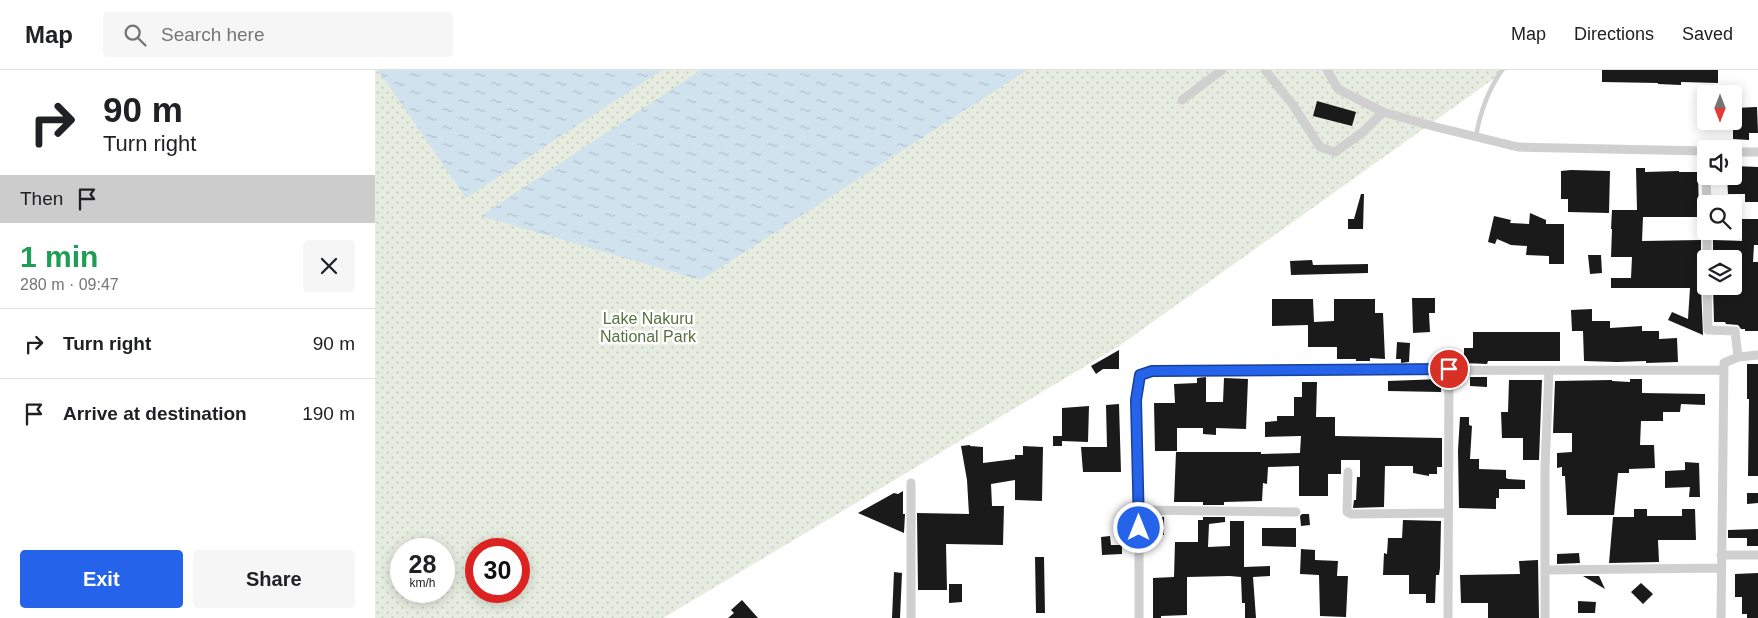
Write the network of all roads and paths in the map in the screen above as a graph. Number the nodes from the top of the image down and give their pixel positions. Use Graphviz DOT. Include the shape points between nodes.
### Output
graph roads {
  1 [pos="1222,70"];
  2 [pos="1265,70"];
  3 [pos="1327,70"];
  4 [pos="1502,70"];
  5 [pos="1182,100"];
  6 [pos="1383,112"];
  7 [pos="1476,136"];
  8 [pos="1697,151"];
  9 [pos="1742,152"];
  10 [pos="1758,152"];
  11 [pos="1707,295"];
  12 [pos="1758,355"];
  13 [pos="1738,357"];
  14 [pos="1449,369"];
  15 [pos="1549,370"];
  16 [pos="1724,370"];
  17 [pos="1348,472"];
  18 [pos="911,483"];
  19 [pos="1139,510"];
  20 [pos="1296,512"];
  21 [pos="1449,513"];
  22 [pos="1721,555"];
  23 [pos="1758,555"];
  24 [pos="1721,568"];
  25 [pos="1545,570"];
  26 [pos="911,618"];
  27 [pos="1139,618"];
  28 [pos="1448,618"];
  29 [pos="1545,618"];
  30 [pos="1721,618"];
  1 -- 5 [label="street"];
  2 -- 6 [label="street" via="1320,147 1335,152 1363,132"];
  3 -- 6 [label="street" via="1338,89"];
  4 -- 7 [label="lane" via="1480,116"];
  6 -- 7 [label="street"];
  7 -- 8 [label="street" via="1518,147"];
  9 -- 10 [label="street"];
  11 -- 13 [label="street" via="1707,330 1735,331"];
  12 -- 13 [label="street"];
  13 -- 16 [label="street" via="1724,363"];
  14 -- 15 [label="street"];
  14 -- 19 [label="street" via="1152,371 1140,375 1136,400"];
  14 -- 21 [label="street"];
  15 -- 16 [label="street"];
  15 -- 25 [label="street"];
  16 -- 22 [label="street"];
  17 -- 21 [label="street" via="1347,512 1351,514"];
  18 -- 26 [label="street"];
  19 -- 20 [label="street"];
  19 -- 27 [label="street"];
  21 -- 28 [label="street"];
  22 -- 23 [label="street"];
  22 -- 24 [label="street"];
  24 -- 25 [label="street"];
  24 -- 30 [label="street"];
  25 -- 29 [label="street"];
}
